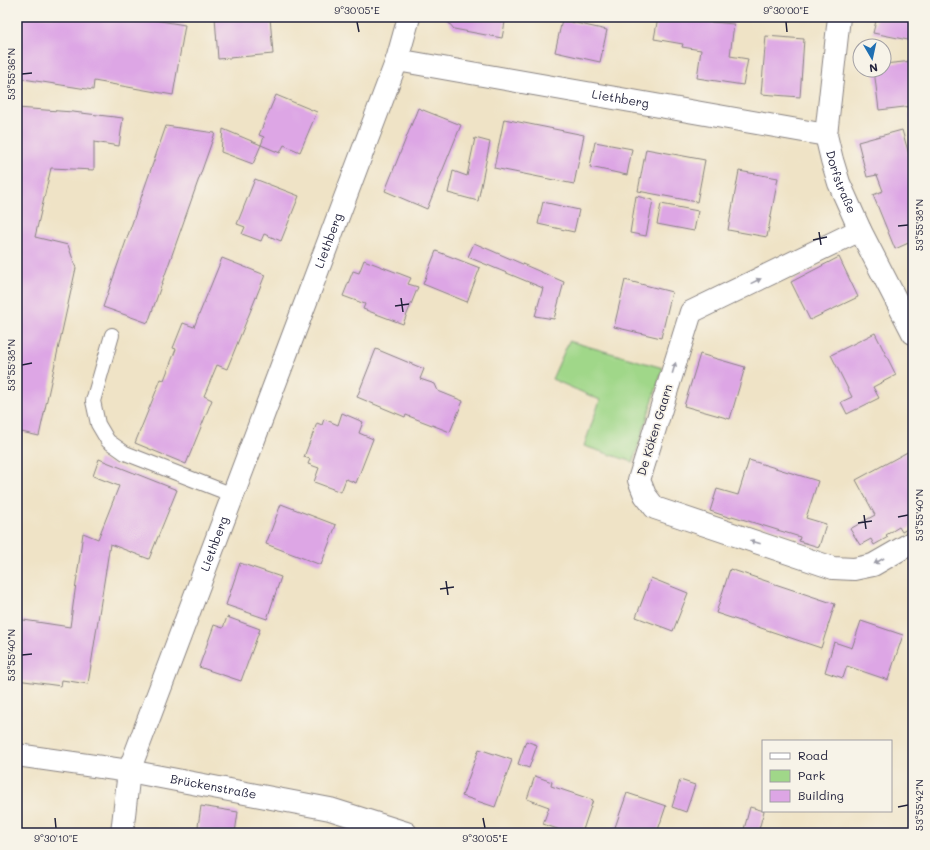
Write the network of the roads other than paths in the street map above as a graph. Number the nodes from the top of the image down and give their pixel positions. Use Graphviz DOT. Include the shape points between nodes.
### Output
graph roads {
  1 [pos="409,17"];
  2 [pos="839,17"];
  3 [pos="397,60"];
  4 [pos="826,134"];
  5 [pos="860,230"];
  6 [pos="913,333"];
  7 [pos="112,335"];
  8 [pos="233,495"];
  9 [pos="913,542"];
  10 [pos="17,755"];
  11 [pos="130,771"];
  12 [pos="122,833"];
  13 [pos="406,833"];
  1 -- 3 [label="street"];
  2 -- 4 [label="street, Dorfstraße"];
  3 -- 4 [label="street, Liethberg"];
  3 -- 8 [label="street, Liethberg"];
  4 -- 5 [label="street, Dorfstraße" via="839,183"];
  5 -- 6 [label="street, Dorfstraße"];
  9 -- 5 [label="street, De Köken Gaarn, one-way" via="873,565 854,569 833,568 655,508 645,495 639,480 691,312"];
  7 -- 8 [label="lane" via="93,401 98,424 108,441 125,453"];
  8 -- 11 [label="street, Liethberg"];
  10 -- 11 [label="street, Brückenstraße"];
  11 -- 12 [label="street, Liethberg"];
  11 -- 13 [label="street, Brückenstraße" via="330,808"];
}
